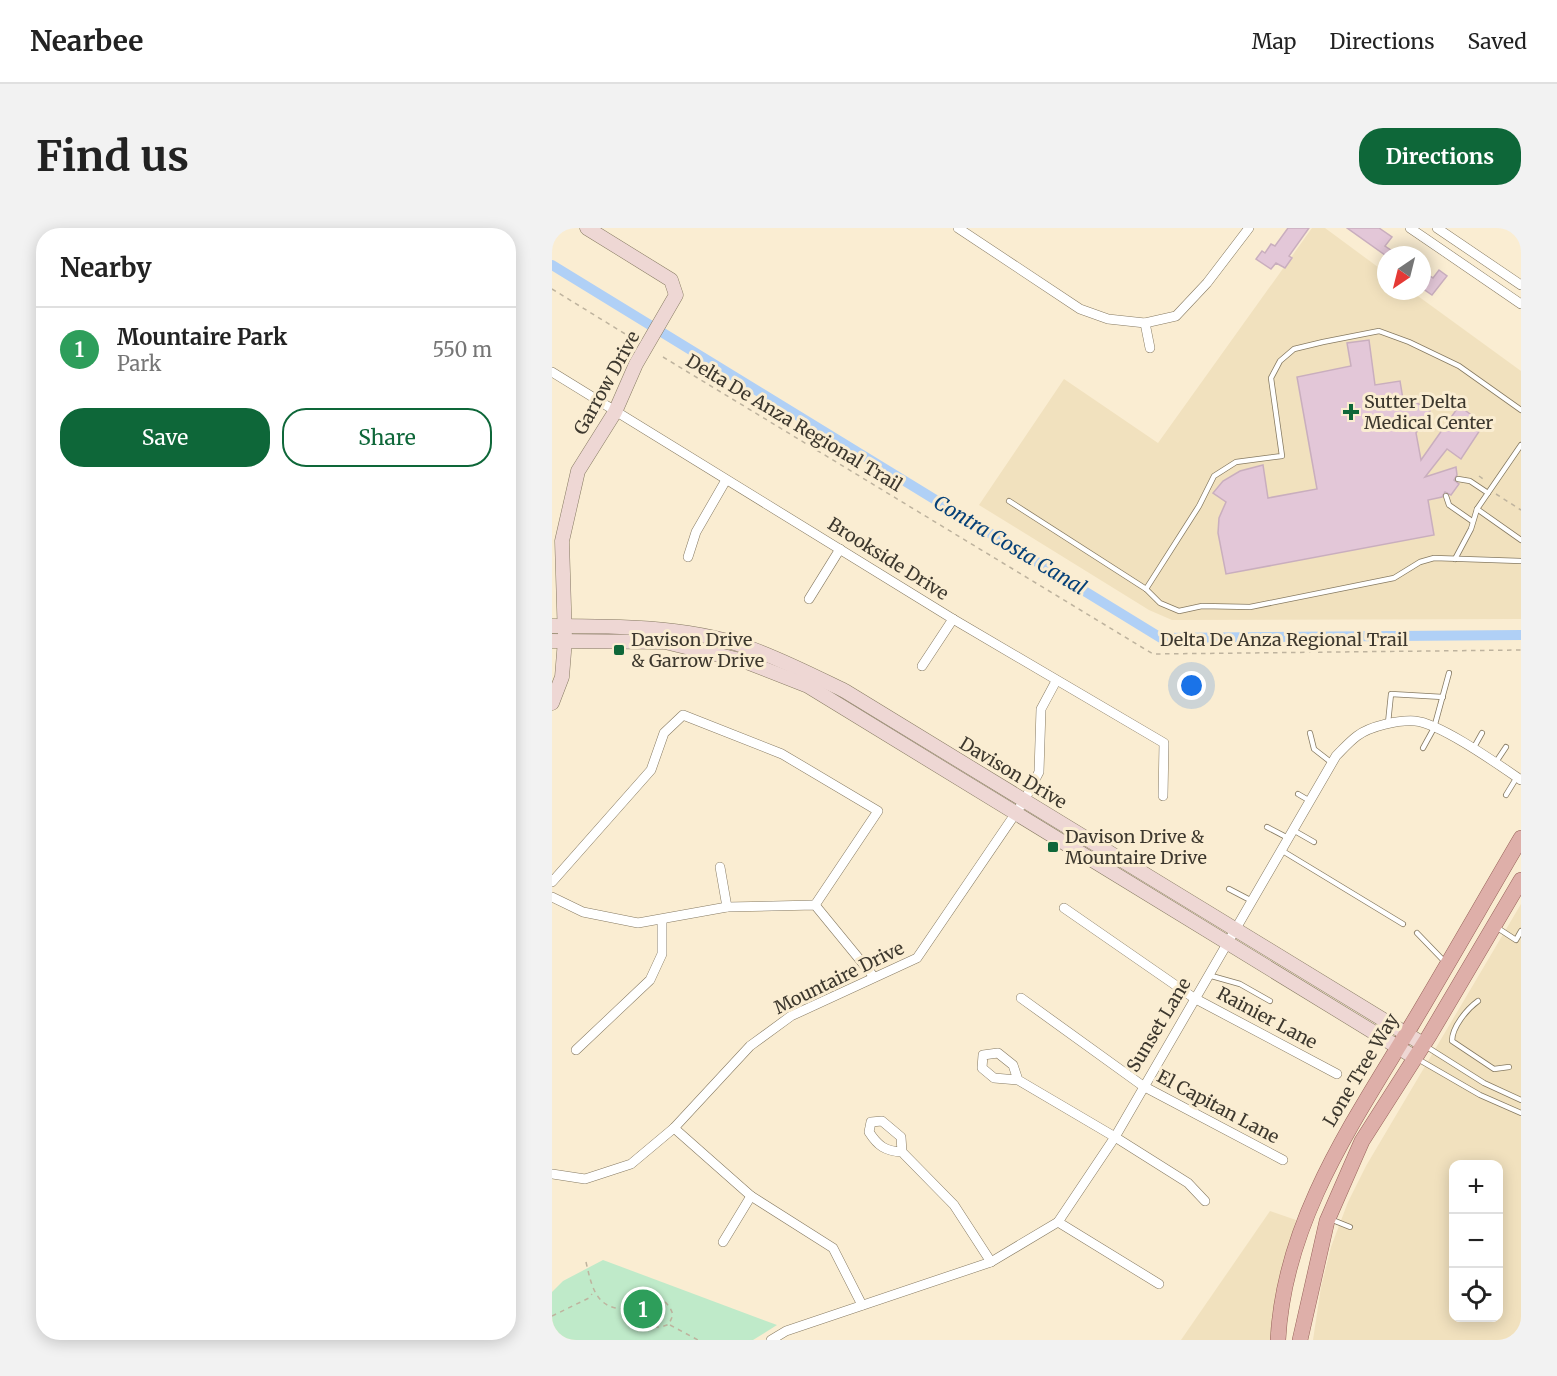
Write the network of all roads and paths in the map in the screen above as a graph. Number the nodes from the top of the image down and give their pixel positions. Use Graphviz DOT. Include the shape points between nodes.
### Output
graph roads {
  1 [pos="587,228"];
  2 [pos="958,228"];
  3 [pos="1249,228"];
  4 [pos="1410,228"];
  5 [pos="1437,228"];
  6 [pos="1521,285"];
  7 [pos="552,289"];
  8 [pos="1521,304"];
  9 [pos="1145,323"];
  10 [pos="646,347"];
  11 [pos="1150,348"];
  12 [pos="663,357"];
  13 [pos="552,372"];
  14 [pos="1521,410"];
  15 [pos="615,412"];
  16 [pos="1521,445"];
  17 [pos="1479,476"];
  18 [pos="1458,479"];
  19 [pos="726,480"];
  20 [pos="1492,488"];
  21 [pos="1488,493"];
  22 [pos="1446,496"];
  23 [pos="1009,501"];
  24 [pos="1477,509"];
  25 [pos="1521,510"];
  26 [pos="1472,521"];
  27 [pos="1521,540"];
  28 [pos="840,549"];
  29 [pos="688,556"];
  30 [pos="1455,560"];
  31 [pos="1521,561"];
  32 [pos="1146,589"];
  33 [pos="809,598"];
  34 [pos="953,618"];
  35 [pos="558,633"];
  36 [pos="1521,650"];
  37 [pos="922,666"];
  38 [pos="1449,673"];
  39 [pos="1056,681"];
  40 [pos="1443,697"];
  41 [pos="552,703"];
  42 [pos="1388,724"];
  43 [pos="1434,728"];
  44 [pos="1310,733"];
  45 [pos="1482,733"];
  46 [pos="1506,747"];
  47 [pos="1423,748"];
  48 [pos="1473,750"];
  49 [pos="1496,762"];
  50 [pos="1332,763"];
  51 [pos="1519,779"];
  52 [pos="1298,794"];
  53 [pos="1506,795"];
  54 [pos="1163,796"];
  55 [pos="1310,801"];
  56 [pos="1020,806"];
  57 [pos="1268,826"];
  58 [pos="1290,834"];
  59 [pos="1521,838"];
  60 [pos="1314,842"];
  61 [pos="1281,850"];
  62 [pos="720,867"];
  63 [pos="1521,880"];
  64 [pos="1495,881"];
  65 [pos="552,882"];
  66 [pos="1229,889"];
  67 [pos="552,897"];
  68 [pos="1252,901"];
  69 [pos="815,905"];
  70 [pos="727,907"];
  71 [pos="1064,908"];
  72 [pos="662,921"];
  73 [pos="1403,924"];
  74 [pos="1494,926"];
  75 [pos="1521,931"];
  76 [pos="1417,933"];
  77 [pos="1231,936"];
  78 [pos="1447,964"];
  79 [pos="1208,975"];
  80 [pos="874,977"];
  81 [pos="1021,998"];
  82 [pos="1194,998"];
  83 [pos="1270,1001"];
  84 [pos="1478,1001"];
  85 [pos="1402,1041"];
  86 [pos="576,1050"];
  87 [pos="1418,1051"];
  88 [pos="1509,1067"];
  89 [pos="1338,1074"];
  90 [pos="1018,1080"];
  91 [pos="1143,1086"];
  92 [pos="1521,1100"];
  93 [pos="1521,1113"];
  94 [pos="674,1128"];
  95 [pos="1115,1137"];
  96 [pos="902,1152"];
  97 [pos="1283,1160"];
  98 [pos="552,1174"];
  99 [pos="751,1196"];
  100 [pos="1205,1201"];
  101 [pos="1328,1219"];
  102 [pos="1058,1222"];
  103 [pos="1350,1227"];
  104 [pos="723,1242"];
  105 [pos="586,1262"];
  106 [pos="991,1262"];
  107 [pos="1159,1284"];
  108 [pos="593,1293"];
  109 [pos="862,1305"];
  110 [pos="629,1309"];
  111 [pos="552,1316"];
  112 [pos="669,1324"];
  113 [pos="698,1340"];
  114 [pos="771,1340"];
  115 [pos="1278,1340"];
  116 [pos="1300,1340"];
  1 -- 10 [label="main road, Garrow Drive" via="671,280 676,295"];
  2 -- 9 [label="street" via="1080,309 1108,319"];
  3 -- 9 [label="street" via="1176,316"];
  4 -- 8 [label="street"];
  5 -- 6 [label="street"];
  7 -- 10 [label="path"];
  9 -- 11 [label="street"];
  10 -- 15 [label="main road, Garrow Drive"];
  12 -- 36 [label="path, Delta De Anza Regional Trail" via="1153,654"];
  13 -- 15 [label="street, Brookside Drive"];
  14 -- 32 [label="lane" via="1459,366 1379,331 1294,349 1280,361 1271,378 1282,456 1236,462 1214,476"];
  15 -- 19 [label="street, Brookside Drive"];
  15 -- 35 [label="main road, Garrow Drive" via="578,471 562,541"];
  16 -- 20 [label="lane"];
  17 -- 20 [label="path"];
  18 -- 21 [label="lane" via="1470,481"];
  19 -- 28 [label="street, Brookside Drive"];
  19 -- 29 [label="street" via="696,532"];
  20 -- 21 [label="lane"];
  20 -- 25 [label="path"];
  21 -- 24 [label="lane"];
  22 -- 26 [label="lane" via="1454,509"];
  23 -- 32 [label="lane"];
  24 -- 26 [label="lane"];
  24 -- 27 [label="lane"];
  26 -- 30 [label="lane"];
  28 -- 33 [label="street"];
  28 -- 34 [label="street, Brookside Drive"];
  30 -- 31 [label="lane"];
  30 -- 32 [label="lane" via="1434,558 1394,578 1250,607 1202,606 1179,610 1160,603"];
  34 -- 37 [label="street"];
  34 -- 39 [label="street, Brookside Drive"];
  35 -- 41 [label="main road, Garrow Drive" via="562,677"];
  35 -- 56 [label="main road, Davison Drive" via="665,642 783,675"];
  38 -- 40 [label="lane"];
  39 -- 54 [label="street, Brookside Drive" via="1164,743"];
  39 -- 56 [label="street, Mountaire Drive" via="1041,709 1040,772"];
  40 -- 42 [label="lane" via="1391,694"];
  40 -- 43 [label="lane"];
  42 -- 43 [label="street, Sunset Lane" via="1416,721"];
  42 -- 50 [label="street, Sunset Lane" via="1358,735"];
  43 -- 47 [label="lane"];
  43 -- 48 [label="street, Sunset Lane"];
  44 -- 50 [label="lane" via="1314,749"];
  45 -- 48 [label="lane"];
  46 -- 49 [label="lane"];
  48 -- 49 [label="street, Sunset Lane"];
  49 -- 51 [label="street, Sunset Lane"];
  50 -- 55 [label="street, Sunset Lane"];
  51 -- 53 [label="lane"];
  52 -- 55 [label="lane"];
  55 -- 58 [label="street, Sunset Lane"];
  56 -- 77 [label="main road, Davison Drive"];
  56 -- 80 [label="street, Mountaire Drive" via="917,958"];
  57 -- 58 [label="lane"];
  58 -- 60 [label="lane"];
  58 -- 61 [label="street, Sunset Lane"];
  59 -- 64 [label="main road, Lone Tree Way"];
  61 -- 68 [label="street, Sunset Lane"];
  61 -- 73 [label="lane"];
  62 -- 70 [label="street"];
  63 -- 74 [label="main road, Lone Tree Way"];
  64 -- 74 [label="main road" via="1499,887 1488,910"];
  64 -- 78 [label="main road, Lone Tree Way"];
  65 -- 69 [label="street" via="651,770 664,733 683,715 782,754 879,811"];
  66 -- 68 [label="lane"];
  67 -- 72 [label="street" via="583,912 638,923"];
  68 -- 77 [label="street, Sunset Lane"];
  69 -- 70 [label="street"];
  69 -- 80 [label="street"];
  70 -- 72 [label="street"];
  71 -- 82 [label="street, Rainier Lane"];
  72 -- 86 [label="street" via="662,954 651,980"];
  74 -- 75 [label="lane" via="1516,939"];
  74 -- 87 [label="main road, Lone Tree Way"];
  76 -- 78 [label="lane"];
  77 -- 79 [label="street, Sunset Lane"];
  77 -- 85 [label="main road, Davison Drive"];
  78 -- 85 [label="main road, Lone Tree Way"];
  79 -- 82 [label="street, Sunset Lane"];
  79 -- 83 [label="lane" via="1240,984"];
  80 -- 94 [label="street, Mountaire Drive" via="791,1016 758,1040"];
  81 -- 91 [label="street, El Capitan Lane"];
  82 -- 89 [label="street, Rainier Lane"];
  82 -- 91 [label="street, Sunset Lane"];
  84 -- 88 [label="lane" via="1469,1008 1452,1041 1494,1069"];
  85 -- 87 [label="main road, Davison Drive"];
  85 -- 115 [label="main road, Lone Tree Way" via="1336,1150 1308,1209 1290,1263"];
  87 -- 92 [label="lane"];
  87 -- 93 [label="lane" via="1479,1095"];
  87 -- 101 [label="main road, Lone Tree Way" via="1362,1141"];
  90 -- 95 [label="street"];
  91 -- 95 [label="street, Sunset Lane"];
  91 -- 97 [label="street, El Capitan Lane"];
  94 -- 98 [label="street, Mountaire Drive" via="631,1164 585,1179"];
  94 -- 99 [label="street"];
  95 -- 100 [label="street" via="1188,1183"];
  95 -- 102 [label="street, Sunset Lane"];
  96 -- 106 [label="street" via="954,1204"];
  99 -- 104 [label="street"];
  99 -- 109 [label="street" via="833,1248"];
  101 -- 103 [label="lane"];
  101 -- 116 [label="main road, Lone Tree Way"];
  102 -- 106 [label="street, Sunset Lane"];
  102 -- 107 [label="street"];
  105 -- 108 [label="path"];
  106 -- 109 [label="street, Sunset Lane"];
  108 -- 110 [label="path" via="611,1307"];
  108 -- 111 [label="path"];
  109 -- 114 [label="street, Sunset Lane" via="786,1331"];
  110 -- 112 [label="path" via="646,1326 662,1328"];
  110 -- 112 [label="path" via="630,1300 640,1293 657,1296 671,1308"];
  112 -- 113 [label="path"];
}
